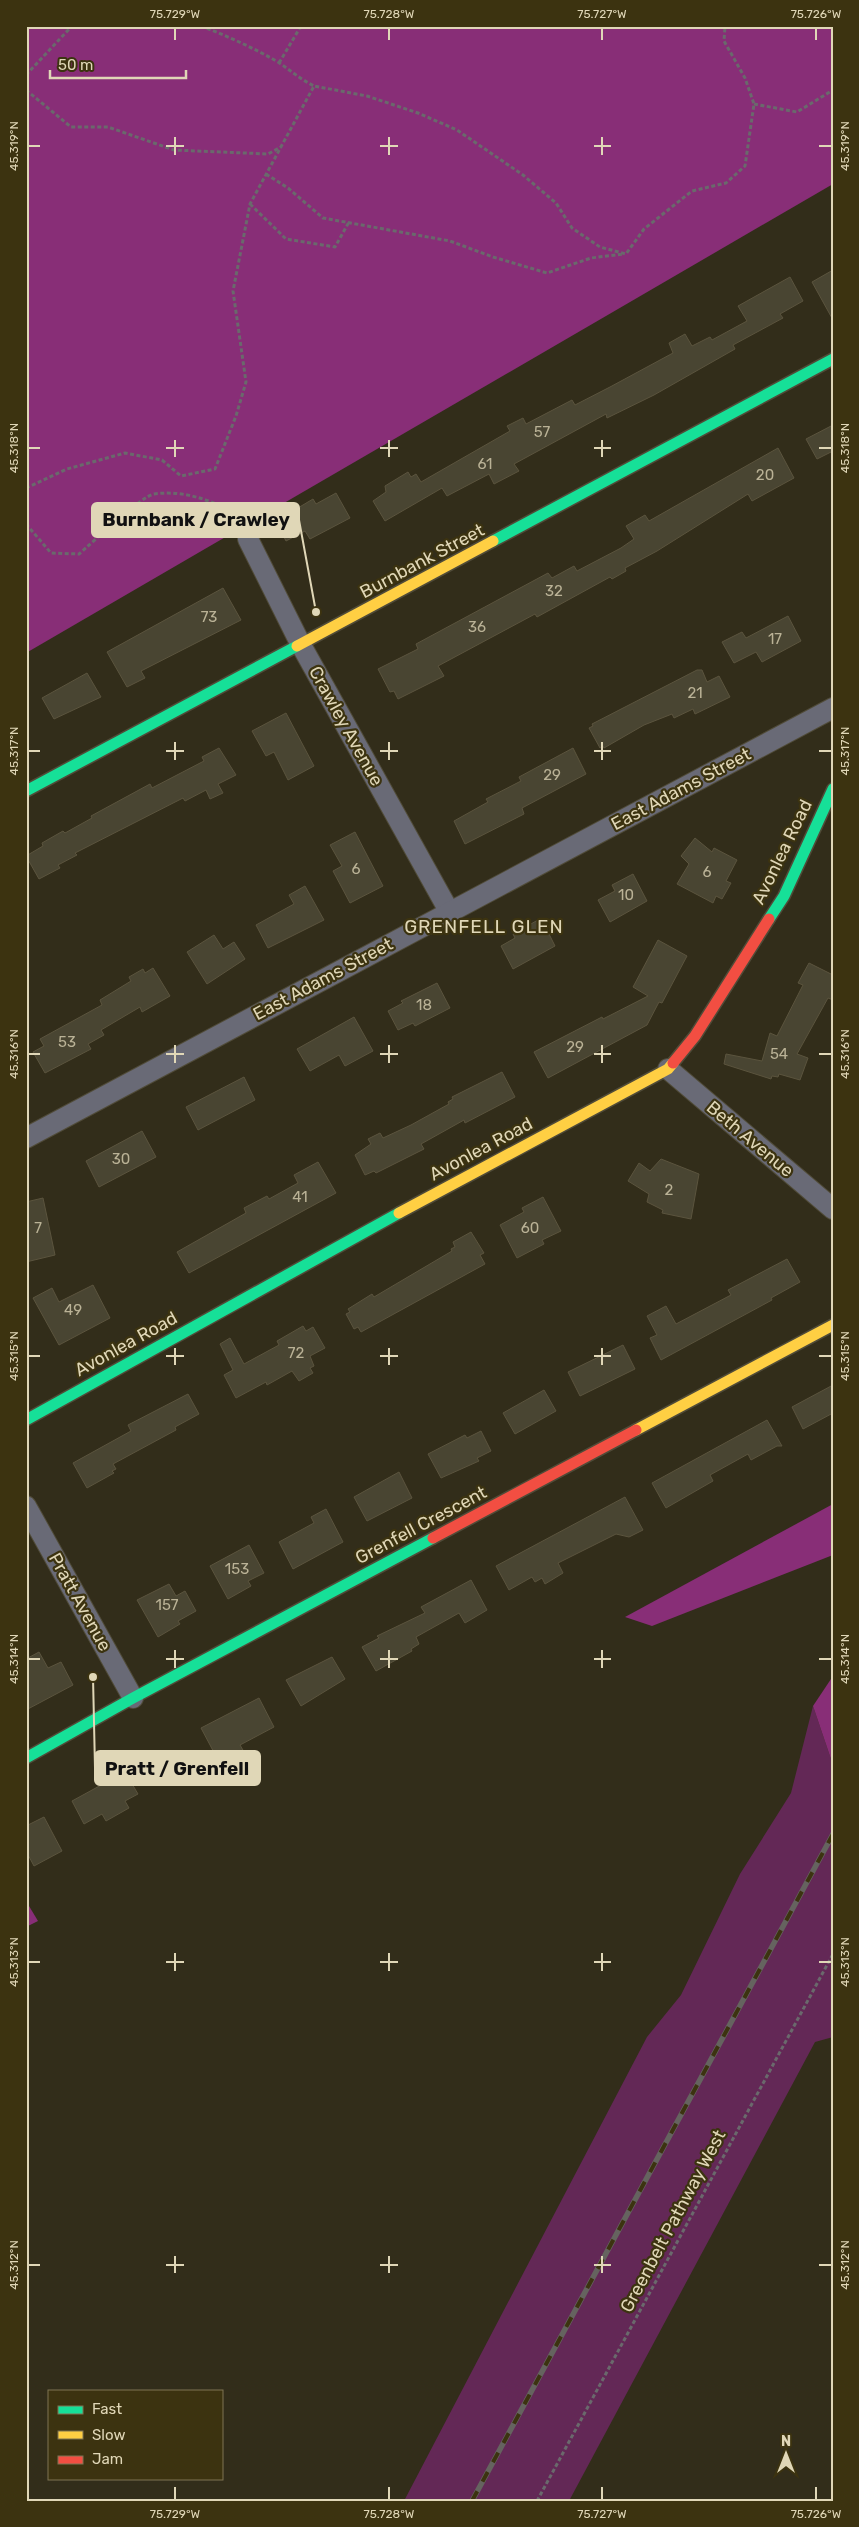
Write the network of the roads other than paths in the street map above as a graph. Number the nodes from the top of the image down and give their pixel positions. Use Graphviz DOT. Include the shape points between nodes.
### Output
graph roads {
  1 [pos="833,359"];
  2 [pos="248,539"];
  3 [pos="301,646"];
  4 [pos="833,708"];
  5 [pos="833,790"];
  6 [pos="26,791"];
  7 [pos="449,911"];
  8 [pos="668,1069"];
  9 [pos="26,1138"];
  10 [pos="833,1209"];
  11 [pos="833,1325"];
  12 [pos="26,1420"];
  13 [pos="26,1506"];
  14 [pos="133,1698"];
  15 [pos="26,1758"];
  1 -- 3 [label="street, Burnbank Street"];
  2 -- 3 [label="street, Crawley Avenue"];
  3 -- 6 [label="street, Burnbank Street"];
  3 -- 7 [label="street, Crawley Avenue"];
  4 -- 7 [label="street, East Adams Street"];
  5 -- 8 [label="street, Avonlea Road" via="784,896 695,1036"];
  7 -- 9 [label="street, East Adams Street"];
  8 -- 10 [label="street, Beth Avenue"];
  8 -- 12 [label="street, Avonlea Road" via="378,1224"];
  11 -- 14 [label="street, Grenfell Crescent"];
  13 -- 14 [label="street, Pratt Avenue"];
  14 -- 15 [label="street, Grenfell Crescent"];
}
